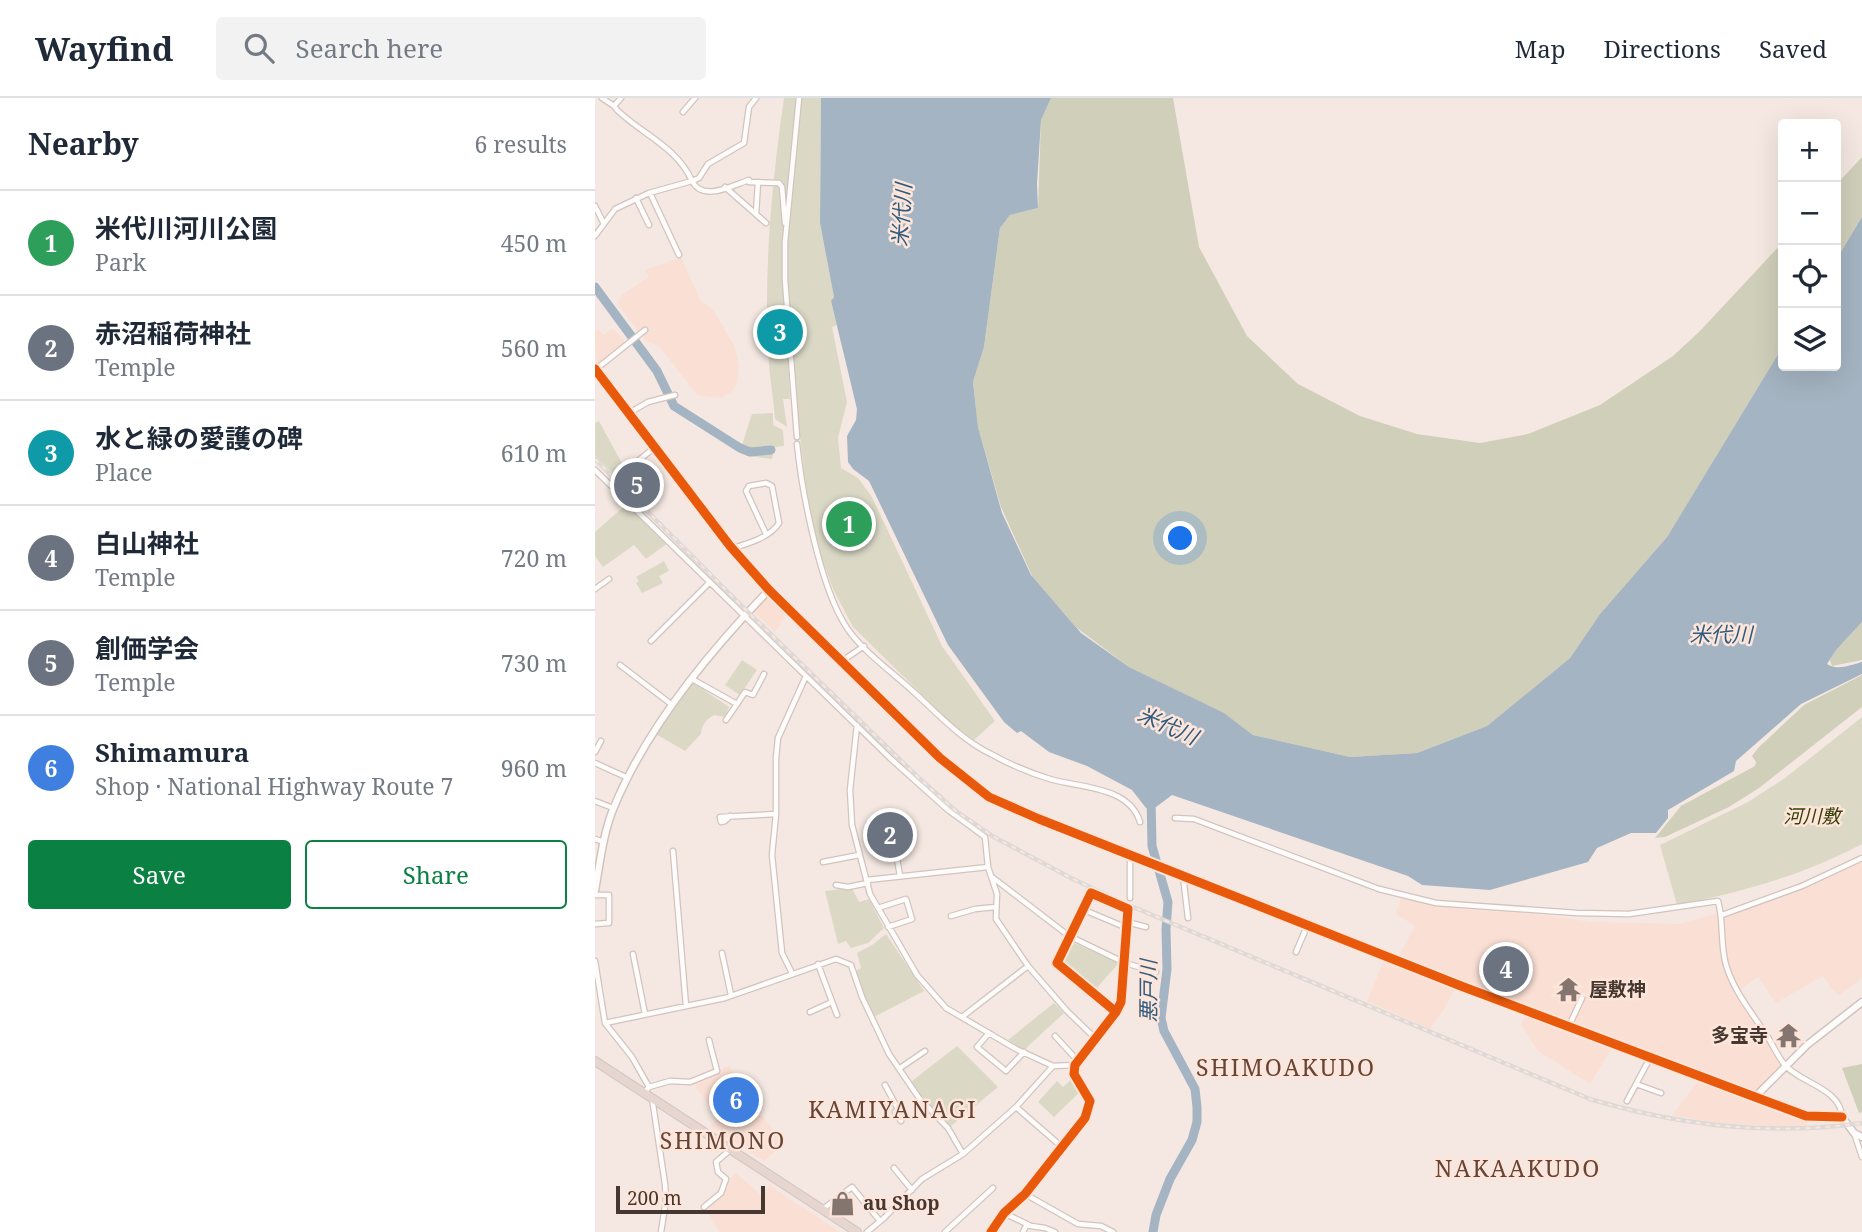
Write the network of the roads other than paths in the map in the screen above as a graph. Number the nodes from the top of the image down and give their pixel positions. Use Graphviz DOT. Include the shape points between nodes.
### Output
graph roads {
  1 [pos="602,98"];
  2 [pos="621,98"];
  3 [pos="695,98"];
  4 [pos="756,98"];
  5 [pos="799,98"];
  6 [pos="614,106"];
  7 [pos="683,112"];
  8 [pos="692,181"];
  9 [pos="758,182"];
  10 [pos="725,187"];
  11 [pos="650,192"];
  12 [pos="636,198"];
  13 [pos="595,206"];
  14 [pos="756,215"];
  15 [pos="766,223"];
  16 [pos="605,225"];
  17 [pos="649,225"];
  18 [pos="786,226"];
  19 [pos="595,236"];
  20 [pos="679,255"];
  21 [pos="645,330"];
  22 [pos="595,369"];
  23 [pos="675,395"];
  24 [pos="629,414"];
  25 [pos="797,437"];
  26 [pos="797,444"];
  27 [pos="655,447"];
  28 [pos="595,470"];
  29 [pos="616,480"];
  30 [pos="766,534"];
  31 [pos="732,549"];
  32 [pos="609,579"];
  33 [pos="710,582"];
  34 [pos="595,589"];
  35 [pos="769,590"];
  36 [pos="744,615"];
  37 [pos="651,641"];
  38 [pos="864,646"];
  39 [pos="842,661"];
  40 [pos="621,665"];
  41 [pos="764,674"];
  42 [pos="806,676"];
  43 [pos="692,679"];
  44 [pos="671,704"];
  45 [pos="737,704"];
  46 [pos="726,720"];
  47 [pos="857,725"];
  48 [pos="601,741"];
  49 [pos="595,752"];
  50 [pos="595,763"];
  51 [pos="628,778"];
  52 [pos="595,801"];
  53 [pos="613,808"];
  54 [pos="776,814"];
  55 [pos="730,816"];
  56 [pos="1175,818"];
  57 [pos="1140,822"];
  58 [pos="595,839"];
  59 [pos="604,842"];
  60 [pos="673,851"];
  61 [pos="896,853"];
  62 [pos="859,855"];
  63 [pos="1132,856"];
  64 [pos="1862,858"];
  65 [pos="823,862"];
  66 [pos="988,867"];
  67 [pos="1183,875"];
  68 [pos="900,876"];
  69 [pos="991,876"];
  70 [pos="867,881"];
  71 [pos="836,885"];
  72 [pos="595,893"];
  73 [pos="1130,898"];
  74 [pos="996,907"];
  75 [pos="878,908"];
  76 [pos="1082,909"];
  77 [pos="1722,915"];
  78 [pos="951,916"];
  79 [pos="1188,918"];
  80 [pos="595,924"];
  81 [pos="1308,924"];
  82 [pos="1127,925"];
  83 [pos="888,927"];
  84 [pos="1146,927"];
  85 [pos="1069,936"];
  86 [pos="1296,952"];
  87 [pos="722,953"];
  88 [pos="633,954"];
  89 [pos="595,961"];
  90 [pos="1125,963"];
  91 [pos="818,964"];
  92 [pos="1028,967"];
  93 [pos="1156,972"];
  94 [pos="792,973"];
  95 [pos="731,995"];
  96 [pos="1582,999"];
  97 [pos="832,1002"];
  98 [pos="1862,1002"];
  99 [pos="686,1006"];
  100 [pos="810,1012"];
  101 [pos="1116,1012"];
  102 [pos="645,1014"];
  103 [pos="837,1015"];
  104 [pos="963,1017"];
  105 [pos="605,1023"];
  106 [pos="1569,1026"];
  107 [pos="989,1032"];
  108 [pos="1055,1036"];
  109 [pos="709,1040"];
  110 [pos="1096,1040"];
  111 [pos="925,1051"];
  112 [pos="1024,1052"];
  113 [pos="1651,1057"];
  114 [pos="595,1061"];
  115 [pos="1077,1063"];
  116 [pos="1053,1066"];
  117 [pos="1786,1066"];
  118 [pos="899,1068"];
  119 [pos="1636,1084"];
  120 [pos="885,1085"];
  121 [pos="648,1093"];
  122 [pos="1661,1093"];
  123 [pos="1755,1097"];
  124 [pos="1627,1101"];
  125 [pos="1016,1107"];
  126 [pos="1842,1117"];
  127 [pos="901,1121"];
  128 [pos="1854,1133"];
  129 [pos="1862,1137"];
  130 [pos="1062,1147"];
  131 [pos="731,1149"];
  132 [pos="963,1154"];
  133 [pos="1862,1157"];
  134 [pos="894,1168"];
  135 [pos="993,1188"];
  136 [pos="912,1190"];
  137 [pos="1025,1194"];
  138 [pos="704,1207"];
  139 [pos="822,1209"];
  140 [pos="1004,1213"];
  141 [pos="880,1221"];
  142 [pos="1027,1224"];
  143 [pos="661,1232"];
  144 [pos="857,1232"];
  145 [pos="867,1232"];
  146 [pos="945,1232"];
  147 [pos="991,1232"];
  148 [pos="1023,1232"];
  149 [pos="1055,1232"];
  150 [pos="1113,1232"];
  1 -- 6 [label="street"];
  2 -- 6 [label="street"];
  3 -- 7 [label="street"];
  4 -- 8 [label="street" via="749,107 744,143 708,164"];
  5 -- 18 [label="street"];
  6 -- 8 [label="street" via="675,153"];
  8 -- 10 [label="street" via="702,192"];
  8 -- 11 [label="street"];
  9 -- 10 [label="street"];
  9 -- 14 [label="street"];
  9 -- 18 [label="street" via="782,187"];
  10 -- 14 [label="street"];
  11 -- 12 [label="street"];
  11 -- 20 [label="street"];
  12 -- 16 [label="street" via="615,209"];
  12 -- 17 [label="street"];
  13 -- 16 [label="street"];
  14 -- 15 [label="street"];
  16 -- 19 [label="street"];
  18 -- 25 [label="street" via="785,280"];
  21 -- 22 [label="street"];
  22 -- 24 [label="street"];
  23 -- 24 [label="street" via="648,402"];
  24 -- 27 [label="street"];
  26 -- 38 [label="street" via="817,553 836,607"];
  27 -- 29 [label="street"];
  27 -- 31 [label="street"];
  28 -- 33 [label="street"];
  30 -- 30 [label="street" via="779,523 772,486 766,483 749,486 746,491"];
  30 -- 31 [label="street"];
  31 -- 35 [label="street"];
  32 -- 34 [label="street"];
  33 -- 36 [label="street"];
  33 -- 37 [label="street"];
  35 -- 36 [label="street"];
  35 -- 39 [label="street"];
  36 -- 42 [label="street"];
  36 -- 43 [label="street"];
  38 -- 39 [label="street"];
  38 -- 57 [label="street" via="952,727 989,754 1048,779 1120,798 1134,807"];
  39 -- 63 [label="street" via="940,758 989,797"];
  40 -- 44 [label="street"];
  41 -- 45 [label="street" via="753,695 745,692"];
  42 -- 47 [label="street"];
  42 -- 54 [label="street" via="778,738"];
  43 -- 44 [label="street"];
  43 -- 45 [label="street"];
  44 -- 51 [label="street"];
  45 -- 46 [label="street"];
  47 -- 62 [label="street" via="850,790"];
  47 -- 66 [label="street" via="921,787 985,838"];
  48 -- 49 [label="street"];
  50 -- 51 [label="street"];
  51 -- 53 [label="street"];
  52 -- 53 [label="street"];
  53 -- 59 [label="street"];
  54 -- 55 [label="street"];
  54 -- 94 [label="street" via="772,855 780,939"];
  56 -- 77 [label="street" via="1194,819 1380,889 1436,903 1629,914 1717,901"];
  58 -- 59 [label="street"];
  59 -- 72 [label="street"];
  60 -- 99 [label="street"];
  61 -- 68 [label="street"];
  62 -- 65 [label="street"];
  62 -- 70 [label="street"];
  63 -- 67 [label="street"];
  63 -- 73 [label="street"];
  64 -- 77 [label="street"];
  66 -- 68 [label="street"];
  66 -- 69 [label="street"];
  67 -- 79 [label="street"];
  67 -- 81 [label="street"];
  68 -- 70 [label="street"];
  69 -- 74 [label="street"];
  69 -- 85 [label="street"];
  70 -- 71 [label="street" via="848,887"];
  70 -- 75 [label="street"];
  72 -- 80 [label="street" via="609,895 609,923"];
  74 -- 78 [label="street"];
  74 -- 92 [label="street" via="996,919"];
  75 -- 83 [label="street"];
  75 -- 83 [label="street" via="906,899 912,919"];
  76 -- 82 [label="street"];
  76 -- 82 [label="street" via="1091,893 1128,909"];
  76 -- 85 [label="street"];
  77 -- 117 [label="street" via="1726,965 1733,982"];
  81 -- 86 [label="street"];
  81 -- 106 [label="street"];
  82 -- 84 [label="street"];
  82 -- 90 [label="street"];
  83 -- 104 [label="street" via="934,998"];
  85 -- 90 [label="street"];
  85 -- 101 [label="street" via="1057,963"];
  87 -- 95 [label="street"];
  88 -- 102 [label="street"];
  89 -- 105 [label="street"];
  90 -- 93 [label="street"];
  90 -- 101 [label="street"];
  91 -- 94 [label="street"];
  91 -- 97 [label="street"];
  91 -- 118 [label="street" via="836,959 851,965 866,1007"];
  92 -- 104 [label="street"];
  92 -- 110 [label="street"];
  94 -- 95 [label="street"];
  95 -- 99 [label="street"];
  96 -- 106 [label="street"];
  97 -- 100 [label="street"];
  97 -- 103 [label="street"];
  98 -- 117 [label="street"];
  99 -- 102 [label="street"];
  101 -- 110 [label="street"];
  102 -- 105 [label="street"];
  104 -- 107 [label="street"];
  105 -- 121 [label="street" via="632,1057"];
  106 -- 113 [label="street"];
  107 -- 112 [label="street"];
  107 -- 112 [label="street" via="977,1047 1006,1071"];
  108 -- 115 [label="street"];
  109 -- 121 [label="street" via="716,1071 690,1082 670,1081"];
  110 -- 115 [label="street"];
  111 -- 118 [label="street"];
  112 -- 116 [label="street"];
  113 -- 119 [label="street"];
  113 -- 123 [label="street"];
  114 -- 121 [label="highway"];
  115 -- 116 [label="street"];
  115 -- 130 [label="street" via="1074,1073 1090,1109"];
  116 -- 125 [label="street"];
  117 -- 123 [label="street"];
  117 -- 126 [label="street" via="1839,1104"];
  118 -- 132 [label="street"];
  119 -- 122 [label="street"];
  119 -- 124 [label="street"];
  120 -- 127 [label="street"];
  121 -- 131 [label="highway"];
  121 -- 143 [label="street" via="665,1184"];
  123 -- 126 [label="street" via="1806,1116"];
  125 -- 130 [label="street"];
  125 -- 132 [label="street"];
  126 -- 128 [label="street"];
  128 -- 129 [label="street"];
  128 -- 133 [label="street"];
  130 -- 137 [label="street"];
  131 -- 138 [label="street" via="716,1162 726,1179 721,1193"];
  131 -- 139 [label="highway"];
  132 -- 136 [label="street"];
  134 -- 136 [label="street"];
  135 -- 146 [label="street"];
  136 -- 141 [label="street"];
  137 -- 140 [label="street"];
  137 -- 150 [label="street" via="1078,1224"];
  139 -- 141 [label="street" via="852,1187"];
  139 -- 144 [label="highway"];
  140 -- 142 [label="street"];
  140 -- 147 [label="street"];
  141 -- 145 [label="street"];
  142 -- 148 [label="street"];
  142 -- 149 [label="street"];
}
